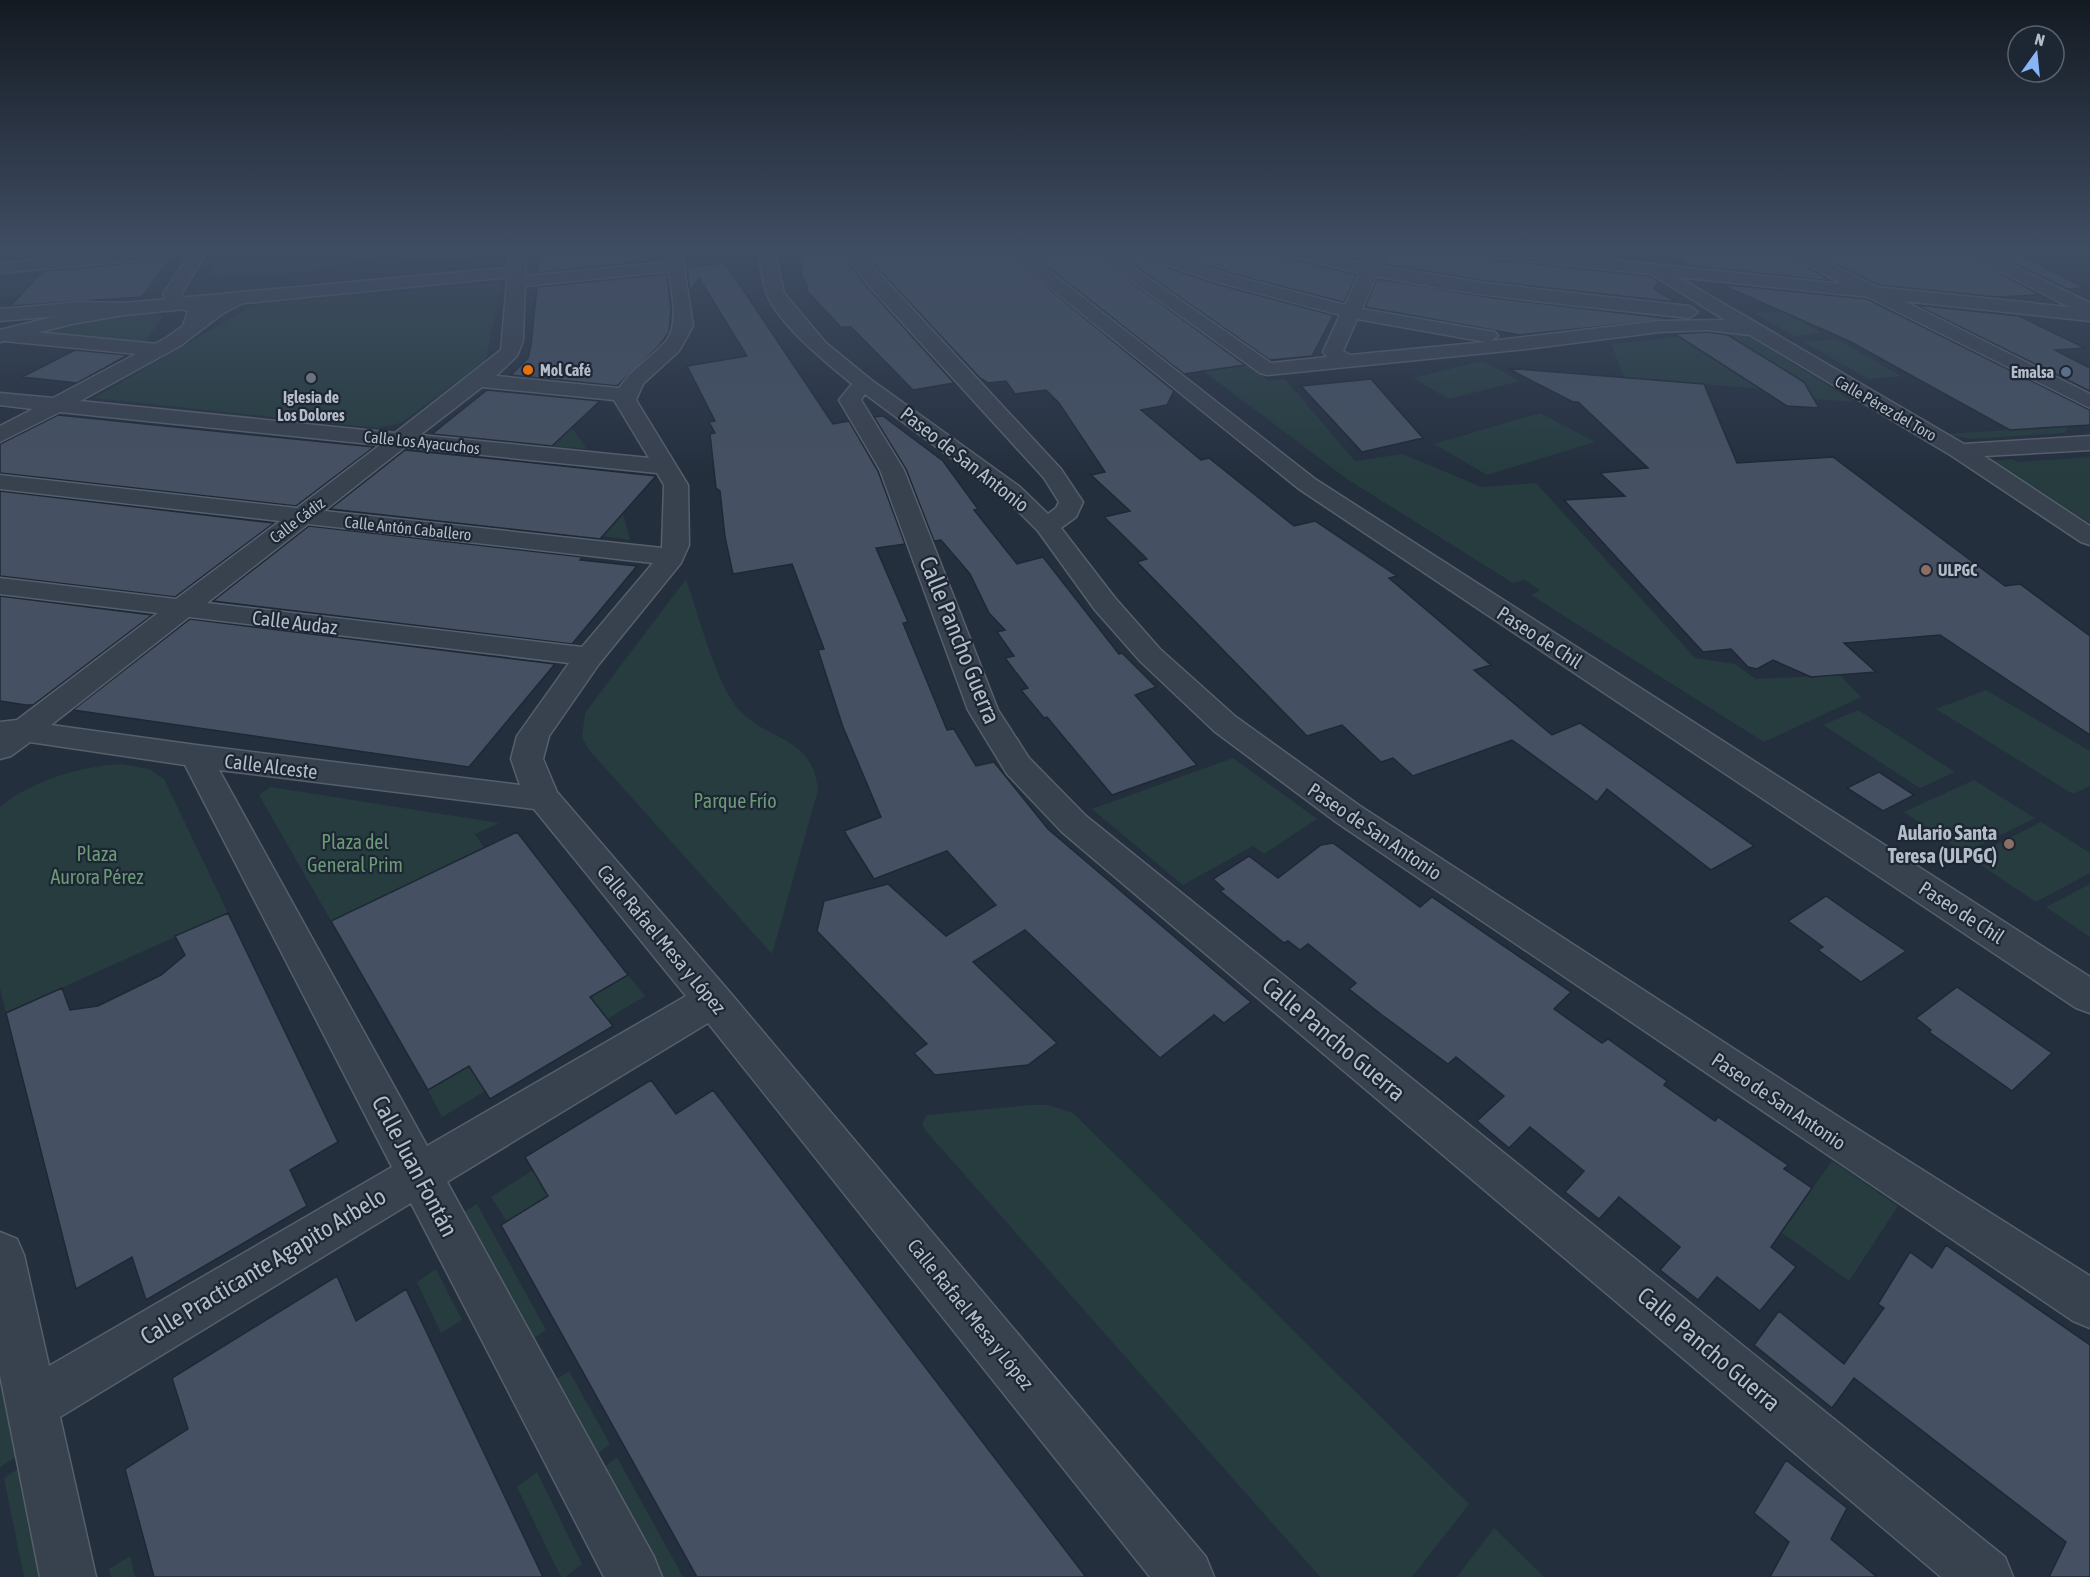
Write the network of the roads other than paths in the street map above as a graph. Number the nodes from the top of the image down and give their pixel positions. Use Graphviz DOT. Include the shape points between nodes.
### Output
graph roads {
  1 [pos="57,323"];
  2 [pos="191,323"];
  3 [pos="200,323"];
  4 [pos="512,323"];
  5 [pos="683,323"];
  6 [pos="797,323"];
  7 [pos="913,323"];
  8 [pos="1103,323"];
  9 [pos="1201,323"];
  10 [pos="1346,323"];
  11 [pos="1407,323"];
  12 [pos="1691,323"];
  13 [pos="1737,323"];
  14 [pos="1932,323"];
  15 [pos="1686,326"];
  16 [pos="1754,330"];
  17 [pos="183,336"];
  18 [pos="4,339"];
  19 [pos="1535,342"];
  20 [pos="158,350"];
  21 [pos="1350,362"];
  22 [pos="479,380"];
  23 [pos="863,383"];
  24 [pos="626,395"];
  25 [pos="0,399"];
  26 [pos="2090,402"];
  27 [pos="55,405"];
  28 [pos="0,435"];
  29 [pos="402,440"];
  30 [pos="2090,443"];
  31 [pos="1960,451"];
  32 [pos="665,467"];
  33 [pos="0,482"];
  34 [pos="302,517"];
  35 [pos="1047,526"];
  36 [pos="2090,537"];
  37 [pos="672,557"];
  38 [pos="0,586"];
  39 [pos="182,609"];
  40 [pos="591,657"];
  41 [pos="8,735"];
  42 [pos="196,756"];
  43 [pos="544,799"];
  44 [pos="2090,997"];
  45 [pos="713,1000"];
  46 [pos="419,1173"];
  47 [pos="0,1255"];
  48 [pos="2090,1304"];
  49 [pos="31,1405"];
  50 [pos="68,1577"];
  51 [pos="634,1577"];
  52 [pos="1186,1577"];
  53 [pos="1985,1577"];
  1 -- 18 [label="street"];
  2 -- 17 [label="street"];
  3 -- 17 [label="street"];
  4 -- 22 [label="street, Calle Cádiz" via="510,352"];
  5 -- 24 [label="street" via="680,339"];
  6 -- 23 [label="street, Paseo de San Antonio" via="819,347"];
  7 -- 35 [label="street" via="1053,474 1071,502 1067,512"];
  8 -- 44 [label="street, Paseo de Chil" via="1316,490"];
  9 -- 21 [label="street" via="1267,369"];
  10 -- 21 [label="street" via="1333,352"];
  11 -- 19 [label="street"];
  12 -- 15 [label="street"];
  13 -- 16 [label="street, Calle Pérez del Toro"];
  14 -- 26 [label="street"];
  15 -- 16 [label="street"];
  15 -- 19 [label="street"];
  16 -- 31 [label="street, Calle Pérez del Toro"];
  17 -- 20 [label="street"];
  18 -- 20 [label="street"];
  19 -- 21 [label="street"];
  20 -- 27 [label="street"];
  22 -- 24 [label="street"];
  22 -- 29 [label="street, Calle Cádiz"];
  23 -- 35 [label="street, Paseo de San Antonio" via="1012,492"];
  23 -- 53 [label="street, Calle Pancho Guerra" via="850,400 892,470 983,710 1018,766 1074,824"];
  24 -- 32 [label="street" via="625,400"];
  25 -- 27 [label="street, Calle Los Ayacuchos"];
  27 -- 28 [label="street"];
  27 -- 29 [label="street, Calle Los Ayacuchos"];
  29 -- 32 [label="street, Calle Los Ayacuchos"];
  29 -- 34 [label="street, Calle Cádiz"];
  30 -- 31 [label="street"];
  31 -- 36 [label="street, Calle Pérez del Toro"];
  32 -- 37 [label="street" via="676,485 676,545"];
  33 -- 34 [label="street, Calle Antón Caballero"];
  34 -- 37 [label="street, Calle Antón Caballero"];
  34 -- 39 [label="street, Calle Cádiz"];
  35 -- 48 [label="street, Paseo de San Antonio" via="1105,604 1150,655 1224,724 1348,814"];
  37 -- 40 [label="street, Calle Rafael Mesa y López"];
  38 -- 39 [label="street, Calle Audaz"];
  39 -- 40 [label="street, Calle Audaz"];
  39 -- 41 [label="street, Calle Cádiz"];
  40 -- 43 [label="street, Calle Rafael Mesa y López" via="532,736 527,766"];
  41 -- 42 [label="street, Calle Alceste"];
  42 -- 43 [label="street, Calle Alceste"];
  42 -- 46 [label="street, Calle Juan Fontán"];
  43 -- 45 [label="street, Calle Rafael Mesa y López"];
  45 -- 46 [label="street, Calle Practicante Agapito Arbelo"];
  45 -- 52 [label="street, Calle Rafael Mesa y López"];
  46 -- 49 [label="street, Calle Practicante Agapito Arbelo"];
  46 -- 51 [label="street, Calle Juan Fontán"];
  47 -- 49 [label="street"];
  49 -- 50 [label="street"];
}
